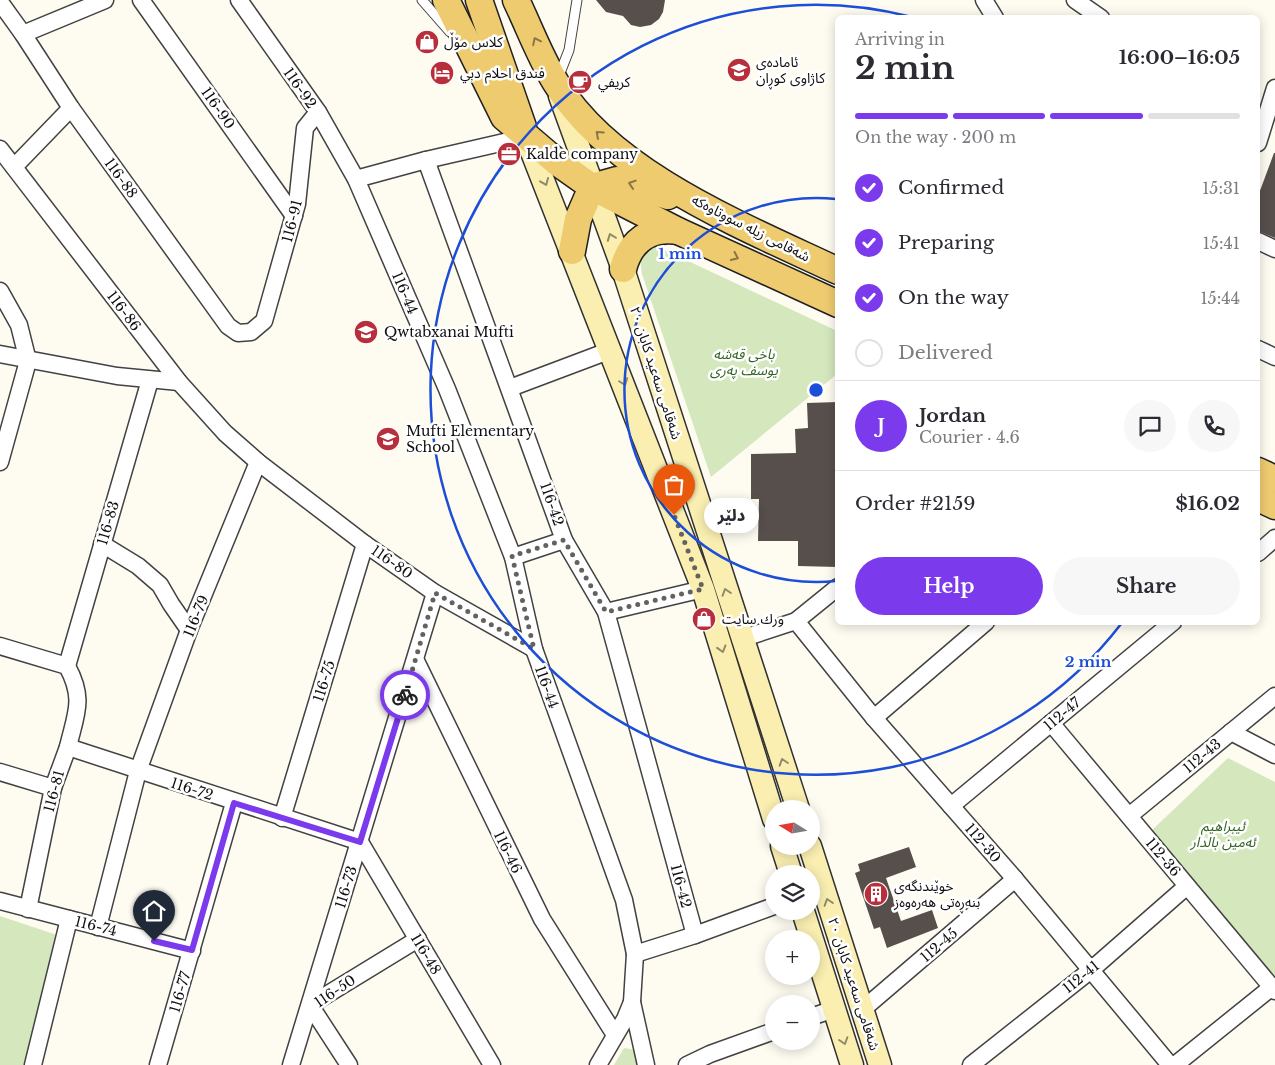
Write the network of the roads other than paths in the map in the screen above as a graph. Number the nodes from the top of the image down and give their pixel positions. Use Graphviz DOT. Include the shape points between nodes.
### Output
graph roads {
  1 [pos="105,0"];
  2 [pos="142,0"];
  3 [pos="239,0"];
  4 [pos="422,0"];
  5 [pos="446,0"];
  6 [pos="479,0"];
  7 [pos="516,0"];
  8 [pos="577,0"];
  9 [pos="984,0"];
  10 [pos="1075,0"];
  11 [pos="0,2"];
  12 [pos="993,15"];
  13 [pos="1097,15"];
  14 [pos="24,34"];
  15 [pos="472,56"];
  16 [pos="556,83"];
  17 [pos="1275,88"];
  18 [pos="71,108"];
  19 [pos="318,112"];
  20 [pos="1266,122"];
  21 [pos="526,137"];
  22 [pos="1260,138"];
  23 [pos="0,149"];
  24 [pos="426,160"];
  25 [pos="14,167"];
  26 [pos="356,179"];
  27 [pos="592,187"];
  28 [pos="711,211"];
  29 [pos="294,216"];
  30 [pos="678,231"];
  31 [pos="1260,242"];
  32 [pos="1275,249"];
  33 [pos="572,251"];
  34 [pos="623,269"];
  35 [pos="835,270"];
  36 [pos="0,291"];
  37 [pos="835,303"];
  38 [pos="256,330"];
  39 [pos="611,350"];
  40 [pos="1260,350"];
  41 [pos="0,354"];
  42 [pos="1275,357"];
  43 [pos="28,361"];
  44 [pos="150,380"];
  45 [pos="179,382"];
  46 [pos="510,388"];
  47 [pos="0,462"];
  48 [pos="258,462"];
  49 [pos="1260,472"];
  50 [pos="1275,480"];
  51 [pos="1260,499"];
  52 [pos="1275,506"];
  53 [pos="1275,538"];
  54 [pos="564,540"];
  55 [pos="102,544"];
  56 [pos="365,544"];
  57 [pos="1260,550"];
  58 [pos="512,556"];
  59 [pos="703,589"];
  60 [pos="835,589"];
  61 [pos="435,593"];
  62 [pos="606,612"];
  63 [pos="796,621"];
  64 [pos="982,625"];
  65 [pos="1169,625"];
  66 [pos="189,630"];
  67 [pos="742,640"];
  68 [pos="0,646"];
  69 [pos="534,649"];
  70 [pos="416,661"];
  71 [pos="66,666"];
  72 [pos="1275,696"];
  73 [pos="764,703"];
  74 [pos="740,710"];
  75 [pos="874,718"];
  76 [pos="1051,723"];
  77 [pos="1231,732"];
  78 [pos="68,747"];
  79 [pos="1275,755"];
  80 [pos="138,771"];
  81 [pos="0,772"];
  82 [pos="53,788"];
  83 [pos="768,800"];
  84 [pos="795,800"];
  85 [pos="234,803"];
  86 [pos="951,806"];
  87 [pos="1129,816"];
  88 [pos="282,818"];
  89 [pos="360,842"];
  90 [pos="813,855"];
  91 [pos="1015,879"];
  92 [pos="1187,886"];
  93 [pos="0,901"];
  94 [pos="28,909"];
  95 [pos="765,909"];
  96 [pos="69,919"];
  97 [pos="805,920"];
  98 [pos="98,927"];
  99 [pos="695,935"];
  100 [pos="418,939"];
  101 [pos="192,950"];
  102 [pos="635,954"];
  103 [pos="1090,970"];
  104 [pos="1273,989"];
  105 [pos="632,1002"];
  106 [pos="310,1005"];
  107 [pos="834,1009"];
  108 [pos="862,1010"];
  109 [pos="820,1014"];
  110 [pos="615,1035"];
  111 [pos="765,1035"];
  112 [pos="712,1060"];
  113 [pos="33,1065"];
  114 [pos="158,1065"];
  115 [pos="291,1065"];
  116 [pos="349,1065"];
  117 [pos="492,1065"];
  118 [pos="598,1065"];
  119 [pos="646,1065"];
  120 [pos="687,1065"];
  121 [pos="852,1065"];
  122 [pos="880,1065"];
  123 [pos="971,1065"];
  124 [pos="1170,1065"];
  125 [pos="1175,1065"];
  1 -- 14 [label="street"];
  2 -- 29 [label="street, 116-90"];
  3 -- 19 [label="street, 116-92"];
  4 -- 15 [label="lane"];
  5 -- 15 [label="main road"];
  6 -- 21 [label="main road"];
  16 -- 7 [label="main road, شەقامی زیلە سووتاوەکە, one-way"];
  8 -- 16 [label="lane" via="569,50"];
  9 -- 12 [label="street"];
  10 -- 13 [label="street"];
  11 -- 14 [label="street, 116-88"];
  14 -- 18 [label="street, 116-88"];
  15 -- 21 [label="main road" via="504,117"];
  16 -- 27 [label="main road, شەقامی سەعید کابان ٢٠"];
  28 -- 16 [label="main road, شەقامی زیلە سووتاوەکە, one-way" via="639,166 594,130"];
  17 -- 20 [label="street"];
  18 -- 25 [label="street"];
  18 -- 38 [label="street, 116-88" via="228,326 245,333"];
  19 -- 26 [label="street, 116-92"];
  19 -- 29 [label="street, 116-91" via="305,128"];
  20 -- 22 [label="street"];
  21 -- 24 [label="street"];
  21 -- 27 [label="main road"];
  21 -- 33 [label="main road, one-way"];
  23 -- 25 [label="street, 116-86"];
  24 -- 26 [label="street"];
  24 -- 46 [label="street, 116-42"];
  25 -- 45 [label="street, 116-86"];
  26 -- 58 [label="street, 116-44" via="447,389"];
  28 -- 27 [label="main road, one-way" via="626,182 608,181"];
  27 -- 30 [label="main road"];
  27 -- 33 [label="main road" via="578,218"];
  34 -- 27 [label="main road, شەقامی سەعید کابان ٢٠, one-way"];
  28 -- 35 [label="main road, شەقامی زیلە سووتاوەکە"];
  29 -- 38 [label="street, 116-91" via="264,321"];
  30 -- 34 [label="main road" via="656,231 638,240 630,249"];
  30 -- 37 [label="main road, one-way"];
  31 -- 32 [label="street"];
  33 -- 39 [label="main road"];
  67 -- 34 [label="main road, شەقامی سەعید کابان ٢٠, one-way"];
  36 -- 43 [label="street" via="19,325"];
  39 -- 46 [label="street"];
  39 -- 59 [label="main road, one-way"];
  40 -- 42 [label="street"];
  41 -- 43 [label="street"];
  43 -- 44 [label="street"];
  43 -- 47 [label="street"];
  44 -- 45 [label="street"];
  44 -- 55 [label="street, 116-83"];
  45 -- 48 [label="street, 116-86" via="225,433"];
  46 -- 54 [label="street, 116-42"];
  48 -- 56 [label="street, 116-80"];
  48 -- 66 [label="street, 116-79"];
  49 -- 50 [label="main road"];
  51 -- 52 [label="main road"];
  53 -- 57 [label="street"];
  54 -- 58 [label="street"];
  54 -- 62 [label="street, 116-42"];
  55 -- 66 [label="street" via="138,566 160,585"];
  55 -- 71 [label="street, 116-83"];
  56 -- 61 [label="street, 116-80"];
  56 -- 88 [label="street, 116-75"];
  58 -- 69 [label="street, 116-44"];
  59 -- 62 [label="street"];
  59 -- 74 [label="main road, one-way"];
  60 -- 63 [label="street"];
  61 -- 69 [label="street, 116-80"];
  61 -- 70 [label="street, 116-73"];
  62 -- 99 [label="street, 116-42"];
  63 -- 67 [label="street"];
  63 -- 75 [label="street, 112-30"];
  64 -- 75 [label="street"];
  65 -- 76 [label="street, 112-47"];
  66 -- 80 [label="street, 116-79"];
  67 -- 73 [label="main road, شەقامی سەعید کابان ٢٠"];
  68 -- 71 [label="street"];
  69 -- 102 [label="street, 116-44" via="624,900"];
  70 -- 89 [label="street, 116-73"];
  70 -- 110 [label="street, 116-46" via="542,919"];
  71 -- 78 [label="street, 116-81" via="75,682 79,704"];
  72 -- 77 [label="street, 112-43"];
  73 -- 74 [label="main road"];
  84 -- 73 [label="main road, شەقامی سەعید کابان ٢٠, one-way"];
  74 -- 83 [label="main road"];
  75 -- 86 [label="street, 112-30"];
  76 -- 86 [label="street, 112-47"];
  76 -- 87 [label="street, 112-36"];
  77 -- 79 [label="street"];
  77 -- 87 [label="street, 112-43"];
  78 -- 80 [label="street"];
  78 -- 82 [label="street, 116-81"];
  80 -- 85 [label="street, 116-72"];
  80 -- 98 [label="street, 116-79"];
  81 -- 82 [label="street"];
  82 -- 94 [label="street, 116-81"];
  85 -- 88 [label="street, 116-72"];
  85 -- 101 [label="street, 116-77"];
  86 -- 91 [label="street, 112-30"];
  87 -- 92 [label="street, 112-36"];
  88 -- 89 [label="street, 116-72"];
  89 -- 100 [label="street, 116-48"];
  89 -- 106 [label="street, 116-73"];
  108 -- 90 [label="main road, شەقامی سەعید کابان ٢٠, one-way"];
  91 -- 103 [label="street, 112-30"];
  91 -- 108 [label="street, 112-45"];
  92 -- 103 [label="street, 112-41"];
  92 -- 104 [label="street, 112-36"];
  93 -- 94 [label="street, 116-74"];
  94 -- 96 [label="street, 116-74"];
  95 -- 99 [label="street"];
  96 -- 98 [label="street, 116-74"];
  96 -- 113 [label="street"];
  97 -- 107 [label="main road, شەقامی سەعید کابان ٢٠"];
  98 -- 101 [label="street, 116-74"];
  99 -- 102 [label="street"];
  100 -- 106 [label="street, 116-50"];
  100 -- 117 [label="street, 116-48"];
  101 -- 114 [label="street, 116-77"];
  102 -- 105 [label="street, 116-44"];
  103 -- 123 [label="street, 112-41"];
  103 -- 124 [label="street, 112-30"];
  104 -- 125 [label="street"];
  105 -- 110 [label="street"];
  105 -- 119 [label="street, 116-44"];
  106 -- 115 [label="street, 116-73"];
  106 -- 116 [label="street, 116-50"];
  107 -- 109 [label="street"];
  107 -- 121 [label="main road, شەقامی سەعید کابان ٢٠, one-way"];
  108 -- 122 [label="main road, شەقامی سەعید کابان ٢٠"];
  110 -- 118 [label="street"];
  111 -- 112 [label="street"];
  112 -- 120 [label="street"];
}
